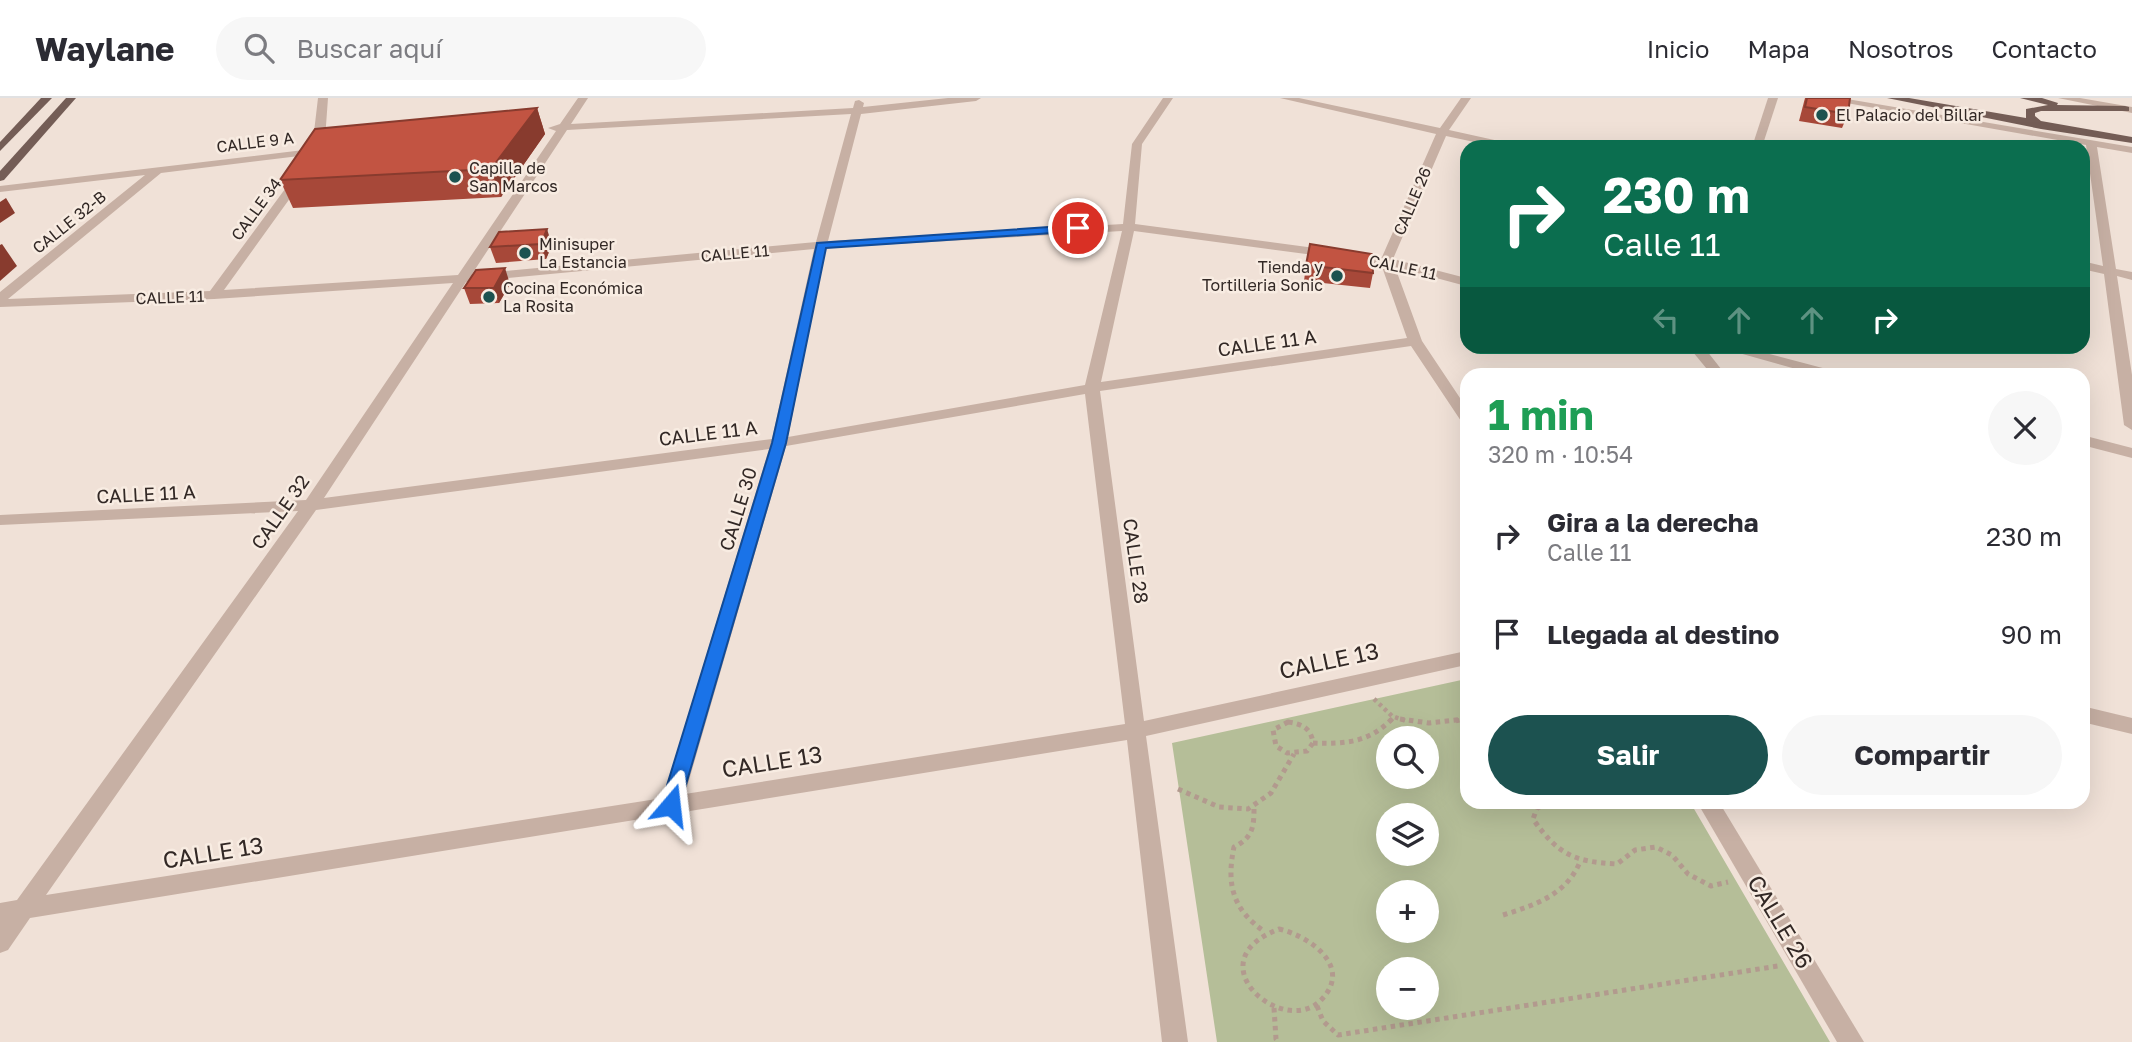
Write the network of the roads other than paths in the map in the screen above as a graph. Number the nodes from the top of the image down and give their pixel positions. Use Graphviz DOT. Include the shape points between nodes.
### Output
graph roads {
  1 [pos="71,98"];
  2 [pos="323,98"];
  3 [pos="583,98"];
  4 [pos="976,98"];
  5 [pos="1168,98"];
  6 [pos="1285,98"];
  7 [pos="1466,98"];
  8 [pos="1773,98"];
  9 [pos="1823,98"];
  10 [pos="1892,98"];
  11 [pos="2025,98"];
  12 [pos="2063,98"];
  13 [pos="43,99"];
  14 [pos="859,104"];
  15 [pos="2083,107"];
  16 [pos="2130,112"];
  17 [pos="2036,123"];
  18 [pos="562,127"];
  19 [pos="535,130"];
  20 [pos="1442,132"];
  21 [pos="2064,139"];
  22 [pos="1480,140"];
  23 [pos="1759,140"];
  24 [pos="2071,140"];
  25 [pos="2132,140"];
  26 [pos="2091,143"];
  27 [pos="0,148"];
  28 [pos="331,150"];
  29 [pos="2132,150"];
  30 [pos="317,151"];
  31 [pos="158,170"];
  32 [pos="0,178"];
  33 [pos="0,190"];
  34 [pos="1129,226"];
  35 [pos="821,245"];
  36 [pos="1387,261"];
  37 [pos="2090,266"];
  38 [pos="2110,270"];
  39 [pos="2132,276"];
  40 [pos="461,279"];
  41 [pos="1460,280"];
  42 [pos="214,295"];
  43 [pos="0,301"];
  44 [pos="1415,341"];
  45 [pos="1702,354"];
  46 [pos="1752,354"];
  47 [pos="1713,368"];
  48 [pos="1806,368"];
  49 [pos="1092,388"];
  50 [pos="1460,409"];
  51 [pos="2132,425"];
  52 [pos="2090,442"];
  53 [pos="779,443"];
  54 [pos="2132,453"];
  55 [pos="311,505"];
  56 [pos="0,520"];
  57 [pos="1460,659"];
  58 [pos="2090,716"];
  59 [pos="2132,726"];
  60 [pos="1138,730"];
  61 [pos="671,805"];
  62 [pos="1713,809"];
  63 [pos="22,910"];
  64 [pos="0,913"];
  65 [pos="0,942"];
  66 [pos="1175,1042"];
  67 [pos="1851,1042"];
  1 -- 32 [label="main road"];
  2 -- 30 [label="street, CALLE 34"];
  3 -- 18 [label="street, CALLE 32"];
  4 -- 14 [label="street"];
  5 -- 34 [label="street, CALLE 28" via="1137,144"];
  6 -- 20 [label="street"];
  7 -- 20 [label="street, CALLE 26"];
  8 -- 23 [label="street"];
  9 -- 21 [label="street"];
  10 -- 17 [label="main road"];
  11 -- 15 [label="main road"];
  12 -- 16 [label="street"];
  13 -- 27 [label="main road"];
  14 -- 18 [label="street"];
  14 -- 35 [label="street, CALLE 30"];
  15 -- 16 [label="main road"];
  15 -- 17 [label="main road" via="2030,111"];
  17 -- 21 [label="main road"];
  17 -- 25 [label="main road"];
  18 -- 19 [label="street"];
  18 -- 40 [label="street, CALLE 32"];
  20 -- 22 [label="street"];
  20 -- 36 [label="street, CALLE 26"];
  21 -- 24 [label="street"];
  26 -- 29 [label="street"];
  26 -- 38 [label="street"];
  28 -- 30 [label="street, CALLE 9 A"];
  30 -- 31 [label="street, CALLE 9 A"];
  30 -- 42 [label="street, CALLE 34"];
  31 -- 33 [label="street, CALLE 9 A"];
  31 -- 43 [label="street, CALLE 32-B"];
  34 -- 35 [label="street, CALLE 11"];
  34 -- 36 [label="street, CALLE 11"];
  34 -- 49 [label="street, CALLE 28"];
  35 -- 40 [label="street, CALLE 11"];
  35 -- 53 [label="street, CALLE 30"];
  36 -- 41 [label="street, CALLE 11"];
  36 -- 44 [label="street"];
  37 -- 38 [label="street"];
  38 -- 39 [label="street"];
  38 -- 51 [label="street"];
  40 -- 42 [label="street, CALLE 11"];
  40 -- 55 [label="street, CALLE 32"];
  42 -- 43 [label="street, CALLE 11"];
  44 -- 49 [label="street, CALLE 11 A"];
  44 -- 50 [label="street"];
  45 -- 47 [label="street"];
  46 -- 48 [label="street"];
  49 -- 53 [label="street, CALLE 11 A"];
  49 -- 60 [label="street, CALLE 28"];
  52 -- 54 [label="street"];
  53 -- 55 [label="street, CALLE 11 A"];
  53 -- 61 [label="street, CALLE 30"];
  55 -- 56 [label="street, CALLE 11 A"];
  55 -- 63 [label="street, CALLE 32"];
  57 -- 60 [label="street, CALLE 13"];
  58 -- 59 [label="street"];
  60 -- 61 [label="street, CALLE 13"];
  60 -- 66 [label="street, CALLE 28"];
  61 -- 63 [label="street, CALLE 13"];
  62 -- 67 [label="street, CALLE 26"];
  63 -- 64 [label="street, CALLE 13"];
  63 -- 65 [label="street, CALLE 32"];
}
